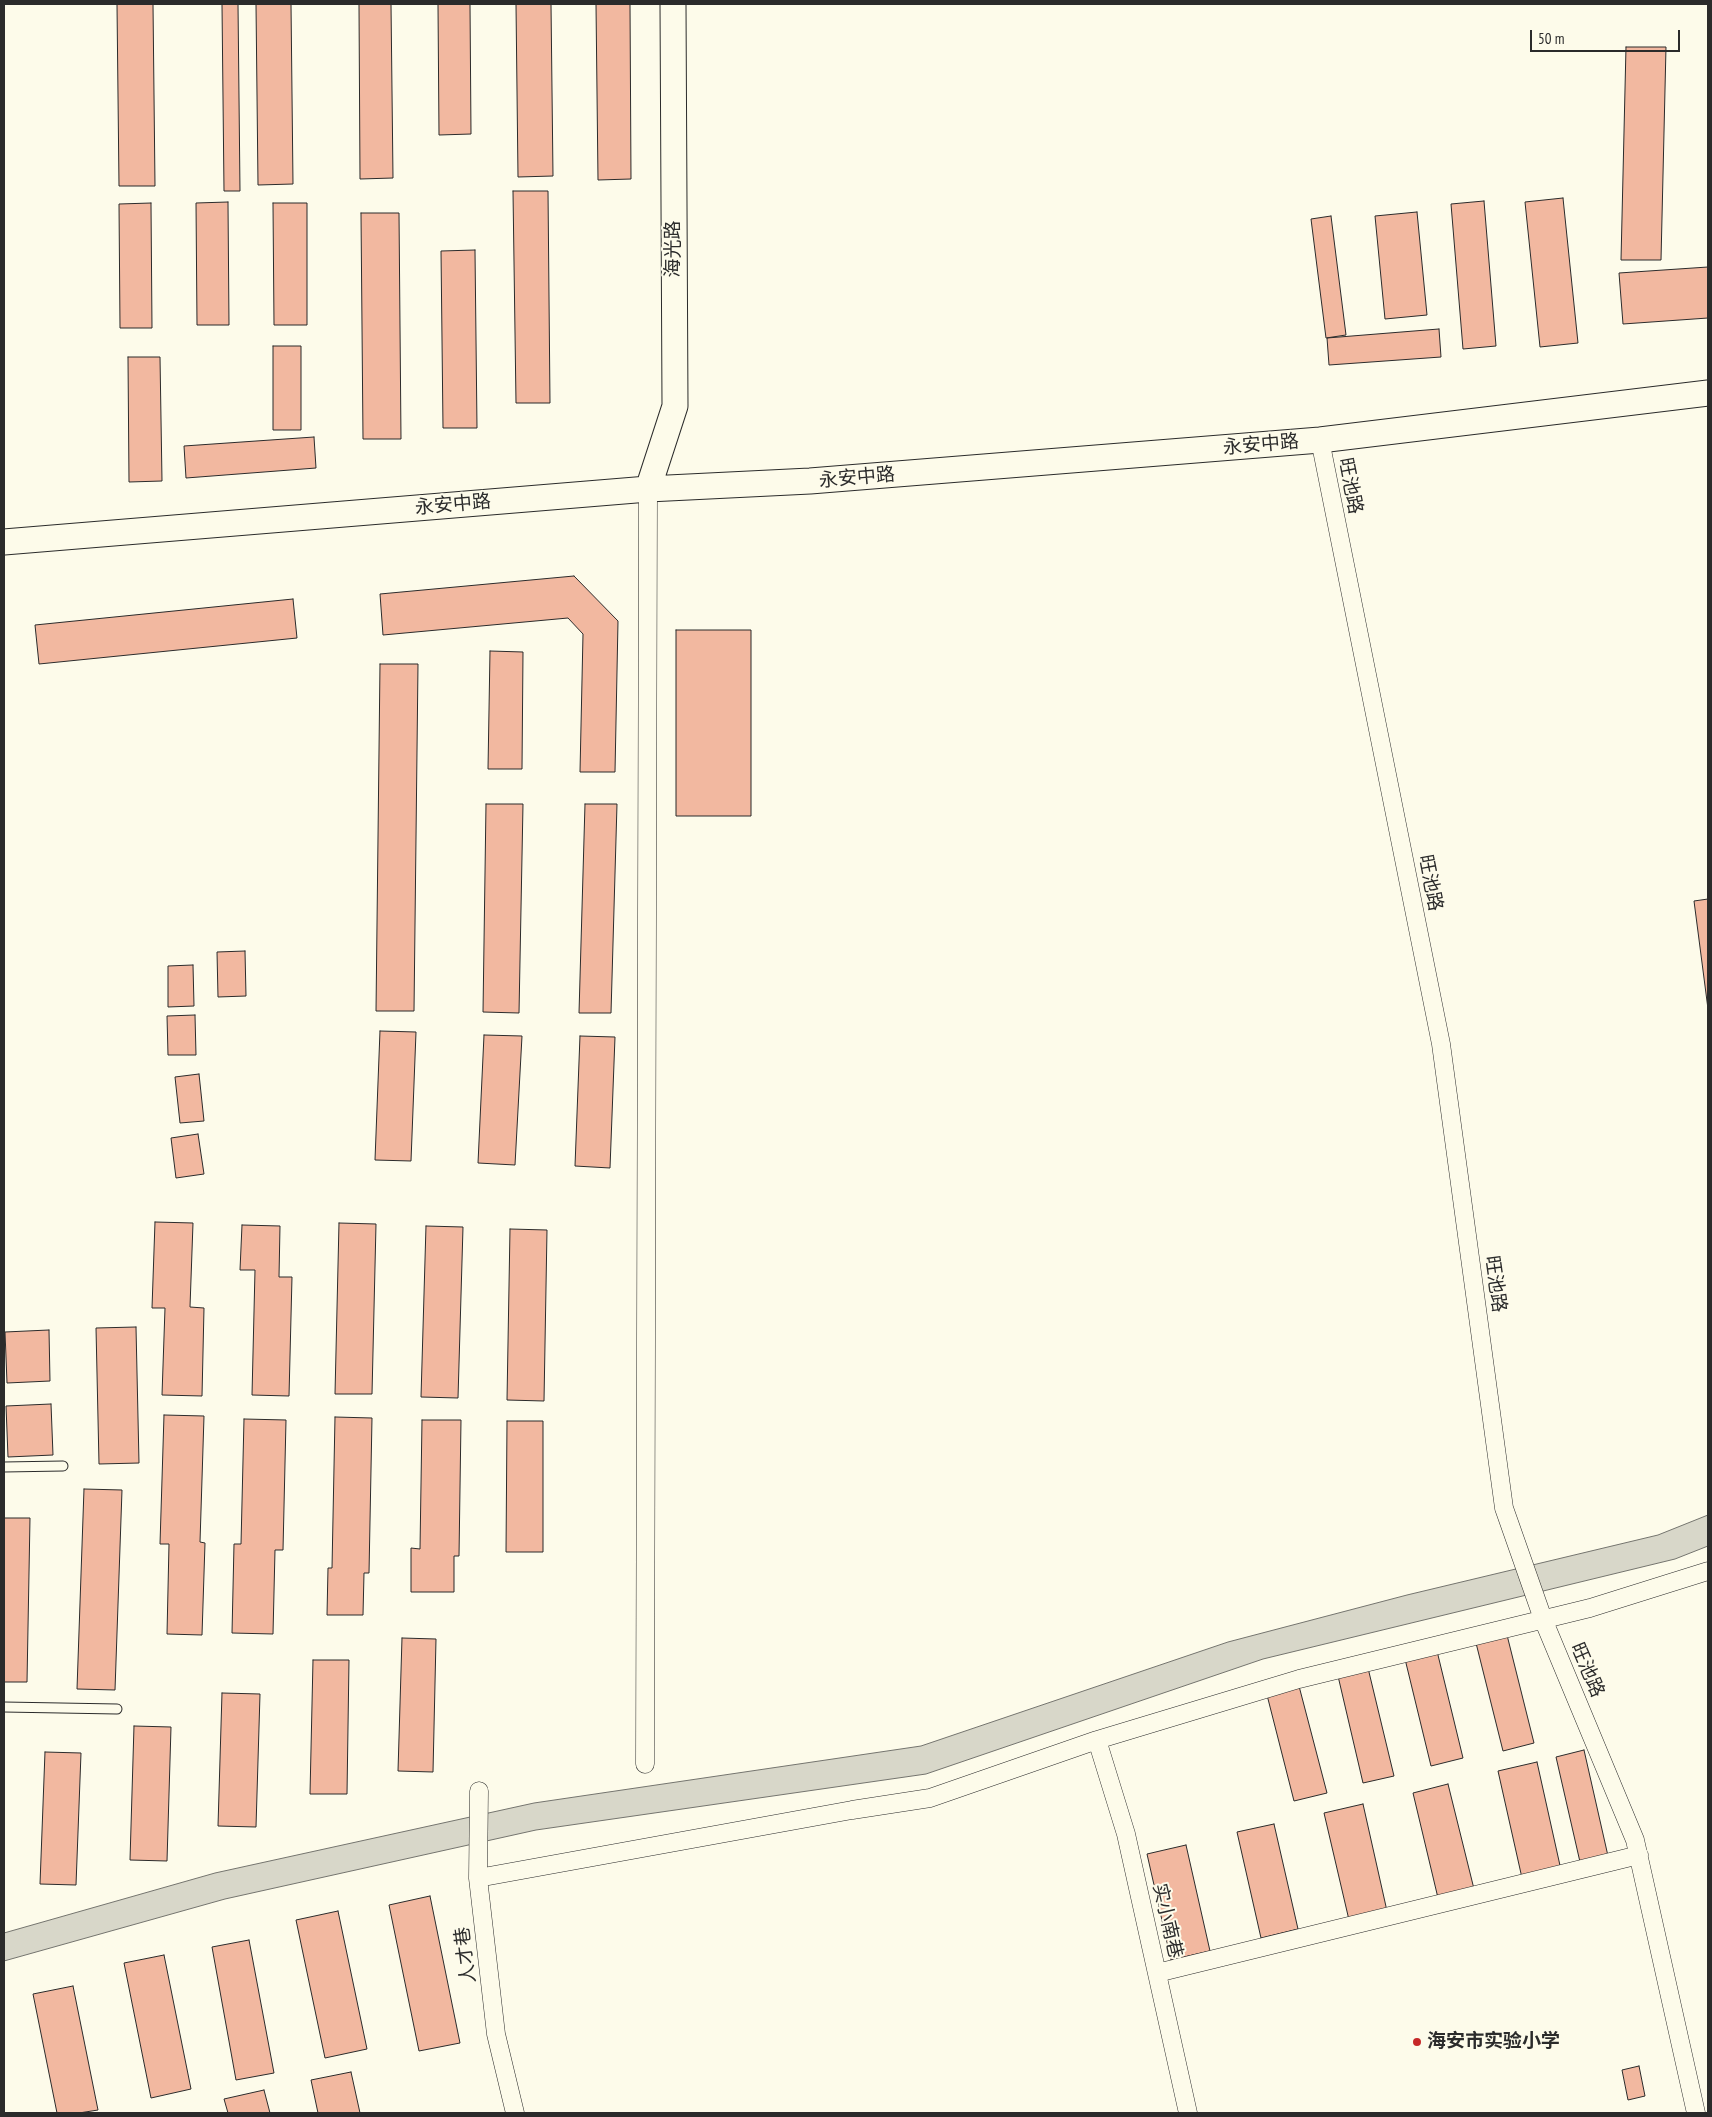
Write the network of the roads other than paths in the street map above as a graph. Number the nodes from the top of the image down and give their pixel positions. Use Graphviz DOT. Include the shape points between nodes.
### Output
graph roads {
  1 [pos="673,4"];
  2 [pos="1708,392"];
  3 [pos="1320,440"];
  4 [pos="648,489"];
  5 [pos="4,542"];
  6 [pos="4,1466"];
  7 [pos="63,1466"];
  8 [pos="1708,1571"];
  9 [pos="1543,1619"];
  10 [pos="4,1707"];
  11 [pos="116,1709"];
  12 [pos="1097,1740"];
  13 [pos="645,1764"];
  14 [pos="479,1795"];
  15 [pos="1638,1855"];
  16 [pos="479,1871"];
  17 [pos="1157,1972"];
  18 [pos="515,2113"];
  19 [pos="1188,2113"];
  20 [pos="1696,2113"];
  1 -- 4 [label="street, 海光路" via="675,406"];
  2 -- 3 [label="street, 永安中路"];
  3 -- 4 [label="street, 永安中路" via="810,481"];
  3 -- 9 [label="street, 旺池路" via="1441,1044 1504,1508"];
  4 -- 5 [label="street, 永安中路"];
  4 -- 13 [label="street"];
  6 -- 7 [label="lane"];
  8 -- 9 [label="street" via="1590,1608"];
  9 -- 12 [label="street" via="1299,1679"];
  9 -- 15 [label="street, 旺池路" via="1635,1840"];
  10 -- 11 [label="lane"];
  12 -- 16 [label="street" via="930,1798"];
  12 -- 17 [label="street, 实小南巷" via="1126,1834"];
  14 -- 16 [label="street, 人才巷"];
  15 -- 17 [label="street"];
  15 -- 20 [label="street, 旺池路"];
  16 -- 18 [label="street, 人才巷" via="496,2034"];
  17 -- 19 [label="street, 实小南巷"];
}
